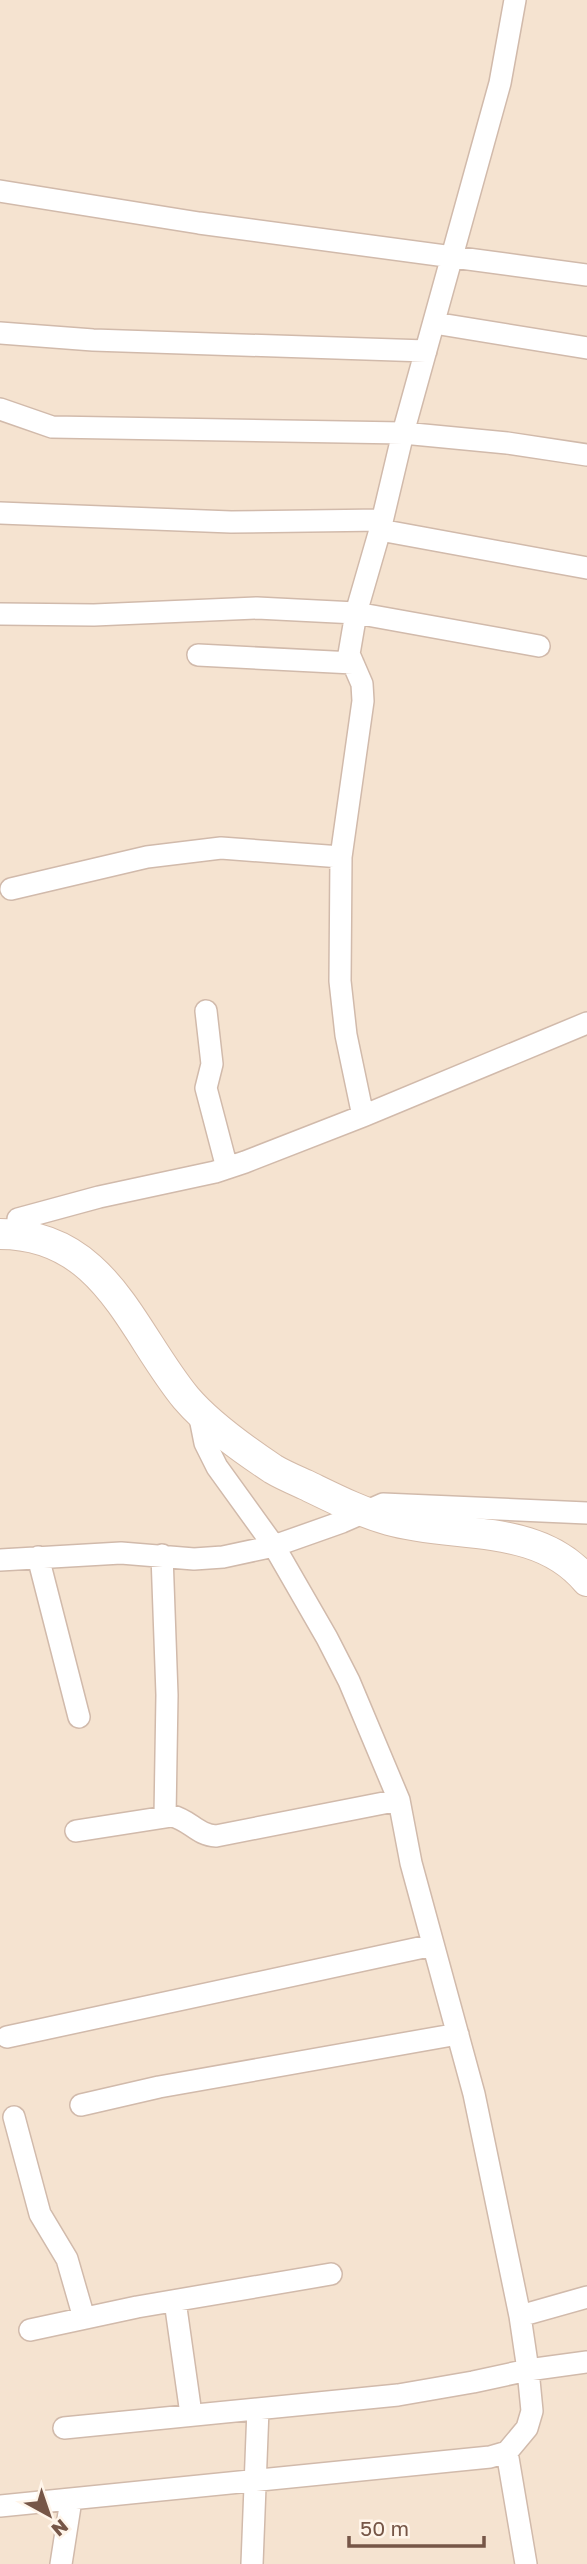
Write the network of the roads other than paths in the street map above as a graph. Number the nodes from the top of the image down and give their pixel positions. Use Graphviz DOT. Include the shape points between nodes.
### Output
graph roads {
  1 [pos="514,0"];
  2 [pos="0,191"];
  3 [pos="451,257"];
  4 [pos="587,275"];
  5 [pos="435,323"];
  6 [pos="0,333"];
  7 [pos="587,348"];
  8 [pos="426,351"];
  9 [pos="0,409"];
  10 [pos="403,433"];
  11 [pos="587,455"];
  12 [pos="0,513"];
  13 [pos="381,525"];
  14 [pos="587,568"];
  15 [pos="356,613"];
  16 [pos="0,614"];
  17 [pos="538,646"];
  18 [pos="198,655"];
  19 [pos="353,663"];
  20 [pos="341,857"];
  21 [pos="11,889"];
  22 [pos="206,1011"];
  23 [pos="587,1023"];
  24 [pos="363,1116"];
  25 [pos="227,1168"];
  26 [pos="6,1224"];
  27 [pos="200,1404"];
  28 [pos="372,1508"];
  29 [pos="587,1513"];
  30 [pos="274,1546"];
  31 [pos="162,1555"];
  32 [pos="38,1557"];
  33 [pos="0,1560"];
  34 [pos="587,1563"];
  35 [pos="587,1581"];
  36 [pos="79,1717"];
  37 [pos="399,1800"];
  38 [pos="165,1816"];
  39 [pos="76,1831"];
  40 [pos="433,1945"];
  41 [pos="458,2034"];
  42 [pos="7,2037"];
  43 [pos="81,2105"];
  44 [pos="14,2117"];
  45 [pos="331,2274"];
  46 [pos="587,2297"];
  47 [pos="175,2301"];
  48 [pos="520,2316"];
  49 [pos="84,2318"];
  50 [pos="30,2330"];
  51 [pos="587,2362"];
  52 [pos="528,2370"];
  53 [pos="258,2409"];
  54 [pos="191,2414"];
  55 [pos="64,2428"];
  56 [pos="508,2452"];
  57 [pos="255,2480"];
  58 [pos="71,2500"];
  59 [pos="0,2506"];
  60 [pos="61,2564"];
  61 [pos="251,2564"];
  62 [pos="526,2564"];
  1 -- 3 [label="street" via="500,83"];
  2 -- 3 [label="street"];
  3 -- 4 [label="street"];
  3 -- 5 [label="street"];
  5 -- 7 [label="street"];
  5 -- 8 [label="street"];
  6 -- 8 [label="street"];
  8 -- 10 [label="street"];
  9 -- 10 [label="street" via="52,428"];
  10 -- 11 [label="street"];
  10 -- 13 [label="street"];
  12 -- 13 [label="street"];
  13 -- 14 [label="street"];
  13 -- 15 [label="street"];
  15 -- 16 [label="street" via="257,608"];
  15 -- 17 [label="street"];
  15 -- 19 [label="street" via="349,648"];
  18 -- 19 [label="street"];
  19 -- 20 [label="street" via="363,701"];
  20 -- 21 [label="street" via="221,848 147,857"];
  20 -- 24 [label="street" via="340,981"];
  22 -- 25 [label="street" via="212,1064 206,1088"];
  23 -- 24 [label="street"];
  24 -- 25 [label="street"];
  25 -- 26 [label="street"];
  26 -- 27 [label="main road" via="47,1226 102,1258 138,1300"];
  27 -- 28 [label="main road" via="275,1454"];
  27 -- 30 [label="street" via="205,1443 217,1467"];
  28 -- 29 [label="street"];
  28 -- 30 [label="street"];
  28 -- 34 [label="main road" via="539,1532"];
  28 -- 35 [label="main road" via="389,1520 508,1536 552,1552"];
  30 -- 31 [label="street" via="208,1559"];
  30 -- 37 [label="street" via="349,1681"];
  31 -- 32 [label="street"];
  31 -- 38 [label="street"];
  32 -- 33 [label="street"];
  32 -- 36 [label="street"];
  37 -- 38 [label="street" via="216,1836 202,1835 181,1818"];
  37 -- 40 [label="street"];
  38 -- 39 [label="street"];
  40 -- 41 [label="street"];
  40 -- 42 [label="street"];
  41 -- 43 [label="street"];
  41 -- 48 [label="street"];
  44 -- 49 [label="street" via="40,2214 65,2253"];
  45 -- 47 [label="street"];
  46 -- 48 [label="street"];
  47 -- 49 [label="street"];
  47 -- 54 [label="street"];
  48 -- 52 [label="street"];
  49 -- 50 [label="street"];
  51 -- 52 [label="street"];
  52 -- 53 [label="street" via="398,2395"];
  52 -- 56 [label="street" via="532,2411 527,2428"];
  53 -- 54 [label="street"];
  53 -- 57 [label="street"];
  54 -- 55 [label="street"];
  56 -- 57 [label="street"];
  56 -- 62 [label="street"];
  57 -- 58 [label="street"];
  57 -- 61 [label="street"];
  58 -- 59 [label="street"];
  58 -- 60 [label="street"];
}
